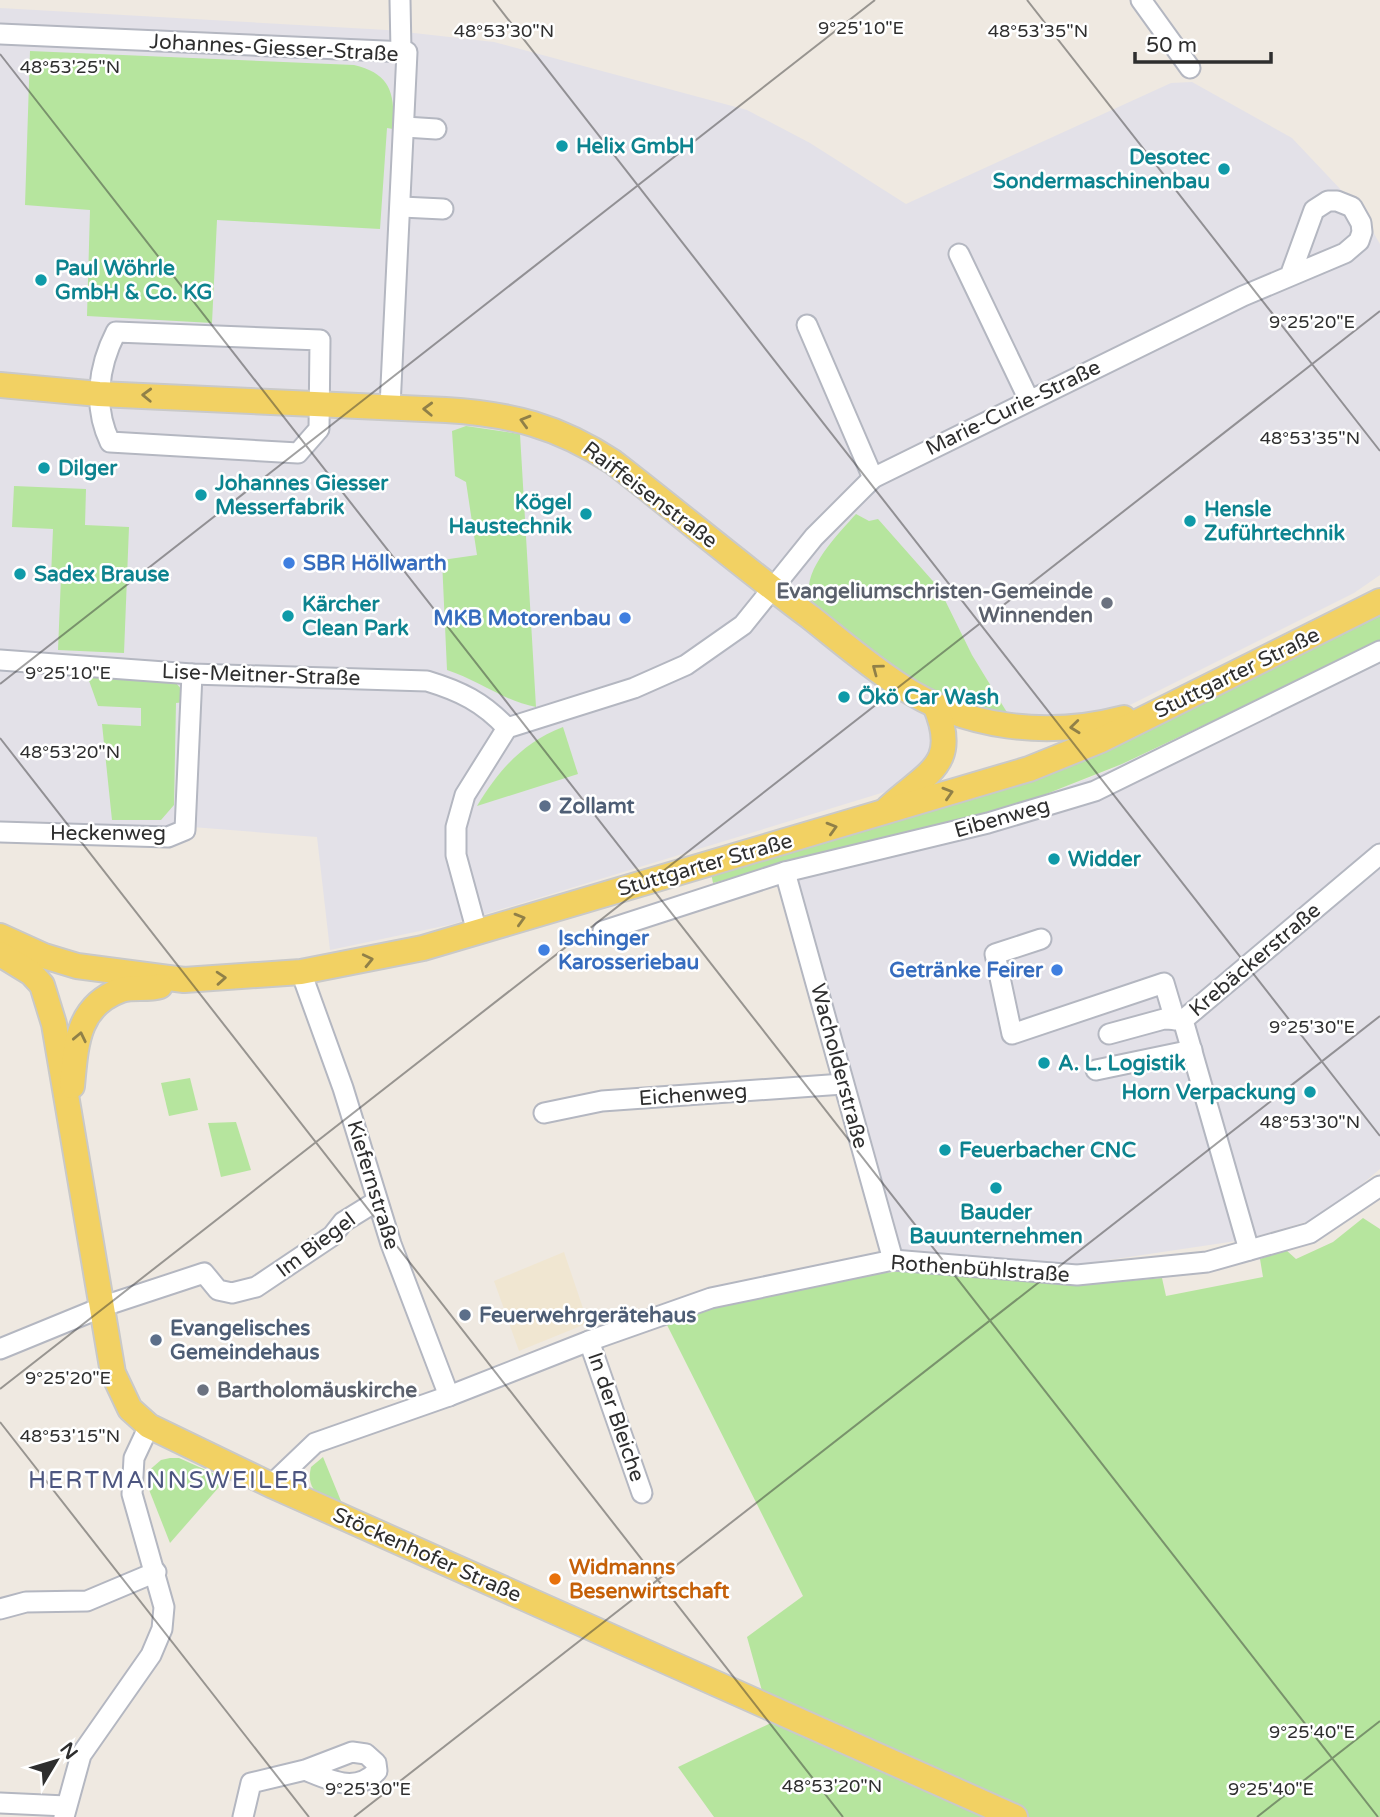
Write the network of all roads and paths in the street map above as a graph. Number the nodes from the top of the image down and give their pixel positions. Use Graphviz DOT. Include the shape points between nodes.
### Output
graph roads {
  1 [pos="400,0"];
  2 [pos="1141,0"];
  3 [pos="0,34"];
  4 [pos="401,51"];
  5 [pos="1190,68"];
  6 [pos="405,127"];
  7 [pos="436,129"];
  8 [pos="402,207"];
  9 [pos="443,209"];
  10 [pos="959,254"];
  11 [pos="1290,276"];
  12 [pos="807,325"];
  13 [pos="0,386"];
  14 [pos="99,394"];
  15 [pos="1029,400"];
  16 [pos="319,403"];
  17 [pos="390,407"];
  18 [pos="873,478"];
  19 [pos="773,590"];
  20 [pos="1380,601"];
  21 [pos="1380,651"];
  22 [pos="0,660"];
  23 [pos="192,674"];
  24 [pos="935,705"];
  25 [pos="1165,708"];
  26 [pos="507,729"];
  27 [pos="883,813"];
  28 [pos="0,832"];
  29 [pos="1380,854"];
  30 [pos="785,872"];
  31 [pos="603,931"];
  32 [pos="477,932"];
  33 [pos="0,936"];
  34 [pos="1041,939"];
  35 [pos="0,954"];
  36 [pos="301,972"];
  37 [pos="184,980"];
  38 [pos="1179,1020"];
  39 [pos="1109,1034"];
  40 [pos="1192,1050"];
  41 [pos="1096,1070"];
  42 [pos="843,1084"];
  43 [pos="70,1104"];
  44 [pos="544,1113"];
  45 [pos="1380,1186"];
  46 [pos="377,1201"];
  47 [pos="1249,1250"];
  48 [pos="893,1260"];
  49 [pos="101,1308"];
  50 [pos="589,1340"];
  51 [pos="0,1349"];
  52 [pos="449,1396"];
  53 [pos="149,1426"];
  54 [pos="271,1485"];
  55 [pos="642,1493"];
  56 [pos="156,1572"];
  57 [pos="0,1609"];
  58 [pos="305,1770"];
  59 [pos="0,1803"];
  60 [pos="65,1812"];
  61 [pos="243,1817"];
  62 [pos="1015,1817"];
  1 -- 4 [label="street"];
  2 -- 5 [label="street"];
  3 -- 4 [label="street, Johannes-Giesser-Straße"];
  4 -- 6 [label="street, Johannes-Giesser-Straße" via="407,52"];
  6 -- 7 [label="street"];
  6 -- 8 [label="street, Johannes-Giesser-Straße"];
  8 -- 9 [label="street"];
  8 -- 17 [label="street, Johannes-Giesser-Straße"];
  10 -- 15 [label="street"];
  11 -- 15 [label="street, Marie-Curie-Straße"];
  12 -- 18 [label="street"];
  13 -- 14 [label="main road, Raiffeisenstraße"];
  16 -- 14 [label="main road, Raiffeisenstraße, one-way"];
  14 -- 16 [label="street" via="100,421 110,442 298,453 319,429"];
  14 -- 16 [label="street" via="104,355 116,332 320,340"];
  15 -- 18 [label="street, Marie-Curie-Straße"];
  16 -- 17 [label="main road, Raiffeisenstraße"];
  19 -- 17 [label="main road, Raiffeisenstraße, one-way" via="586,444 496,413"];
  18 -- 19 [label="street, Marie-Curie-Straße" via="814,537"];
  24 -- 19 [label="main road, Raiffeisenstraße, one-way" via="893,681"];
  19 -- 26 [label="street, Marie-Curie-Straße" via="743,625 686,665 621,693"];
  20 -- 25 [label="main road, Stuttgarter Straße"];
  21 -- 30 [label="street, Eibenweg" via="1095,791 988,823"];
  22 -- 23 [label="street, Lise-Meitner-Straße"];
  23 -- 26 [label="street, Lise-Meitner-Straße" via="426,681 463,692 490,709"];
  23 -- 28 [label="street, Heckenweg" via="185,830 167,837"];
  25 -- 24 [label="main road, Raiffeisenstraße, one-way" via="1101,724 1050,729 984,722"];
  24 -- 27 [label="main road" via="946,736 943,753 931,772"];
  27 -- 25 [label="main road, Stuttgarter Straße, one-way" via="1029,769"];
  26 -- 32 [label="street" via="465,794 456,827 456,855"];
  32 -- 27 [label="main road, Stuttgarter Straße, one-way"];
  29 -- 38 [label="street, Krebäckerstraße"];
  30 -- 31 [label="street, Eibenweg"];
  30 -- 42 [label="street, Wacholderstraße"];
  36 -- 32 [label="main road, Stuttgarter Straße, one-way" via="423,948"];
  33 -- 37 [label="main road, Stuttgarter Straße" via="77,966"];
  34 -- 38 [label="street" via="995,954 1012,1034 1164,983"];
  35 -- 43 [label="main road" via="42,985"];
  37 -- 36 [label="main road, Stuttgarter Straße, one-way"];
  36 -- 46 [label="street, Kiefernstraße"];
  43 -- 37 [label="main road, one-way" via="82,1029 93,1005 120,990"];
  38 -- 39 [label="street" via="1164,1019"];
  38 -- 40 [label="street, Krebäckerstraße"];
  40 -- 41 [label="street"];
  40 -- 47 [label="street, Krebäckerstraße"];
  42 -- 44 [label="street, Eichenweg" via="602,1101"];
  42 -- 48 [label="street, Wacholderstraße"];
  43 -- 49 [label="main road, Stöckenhofer Straße"];
  45 -- 47 [label="street, Rothenbühlstraße" via="1310,1233"];
  46 -- 49 [label="street, Im Biegel" via="256,1287 232,1293 218,1290 204,1273"];
  46 -- 52 [label="street, Kiefernstraße"];
  47 -- 48 [label="street, Rothenbühlstraße" via="1172,1268 1077,1275"];
  48 -- 50 [label="street, Rothenbühlstraße" via="711,1298"];
  49 -- 51 [label="street"];
  49 -- 53 [label="main road, Stöckenhofer Straße" via="121,1392 130,1409"];
  50 -- 52 [label="street, Rothenbühlstraße"];
  50 -- 55 [label="street, In der Bleiche"];
  52 -- 54 [label="street, Rothenbühlstraße" via="315,1443"];
  53 -- 54 [label="main road, Stöckenhofer Straße"];
  53 -- 56 [label="street" via="134,1458 132,1493"];
  54 -- 62 [label="main road, Stöckenhofer Straße"];
  56 -- 57 [label="street" via="87,1601 26,1602"];
  56 -- 60 [label="street" via="164,1607 162,1629 151,1655 81,1755"];
  58 -- 61 [label="street" via="251,1783"];
  59 -- 60 [label="street"];
}
